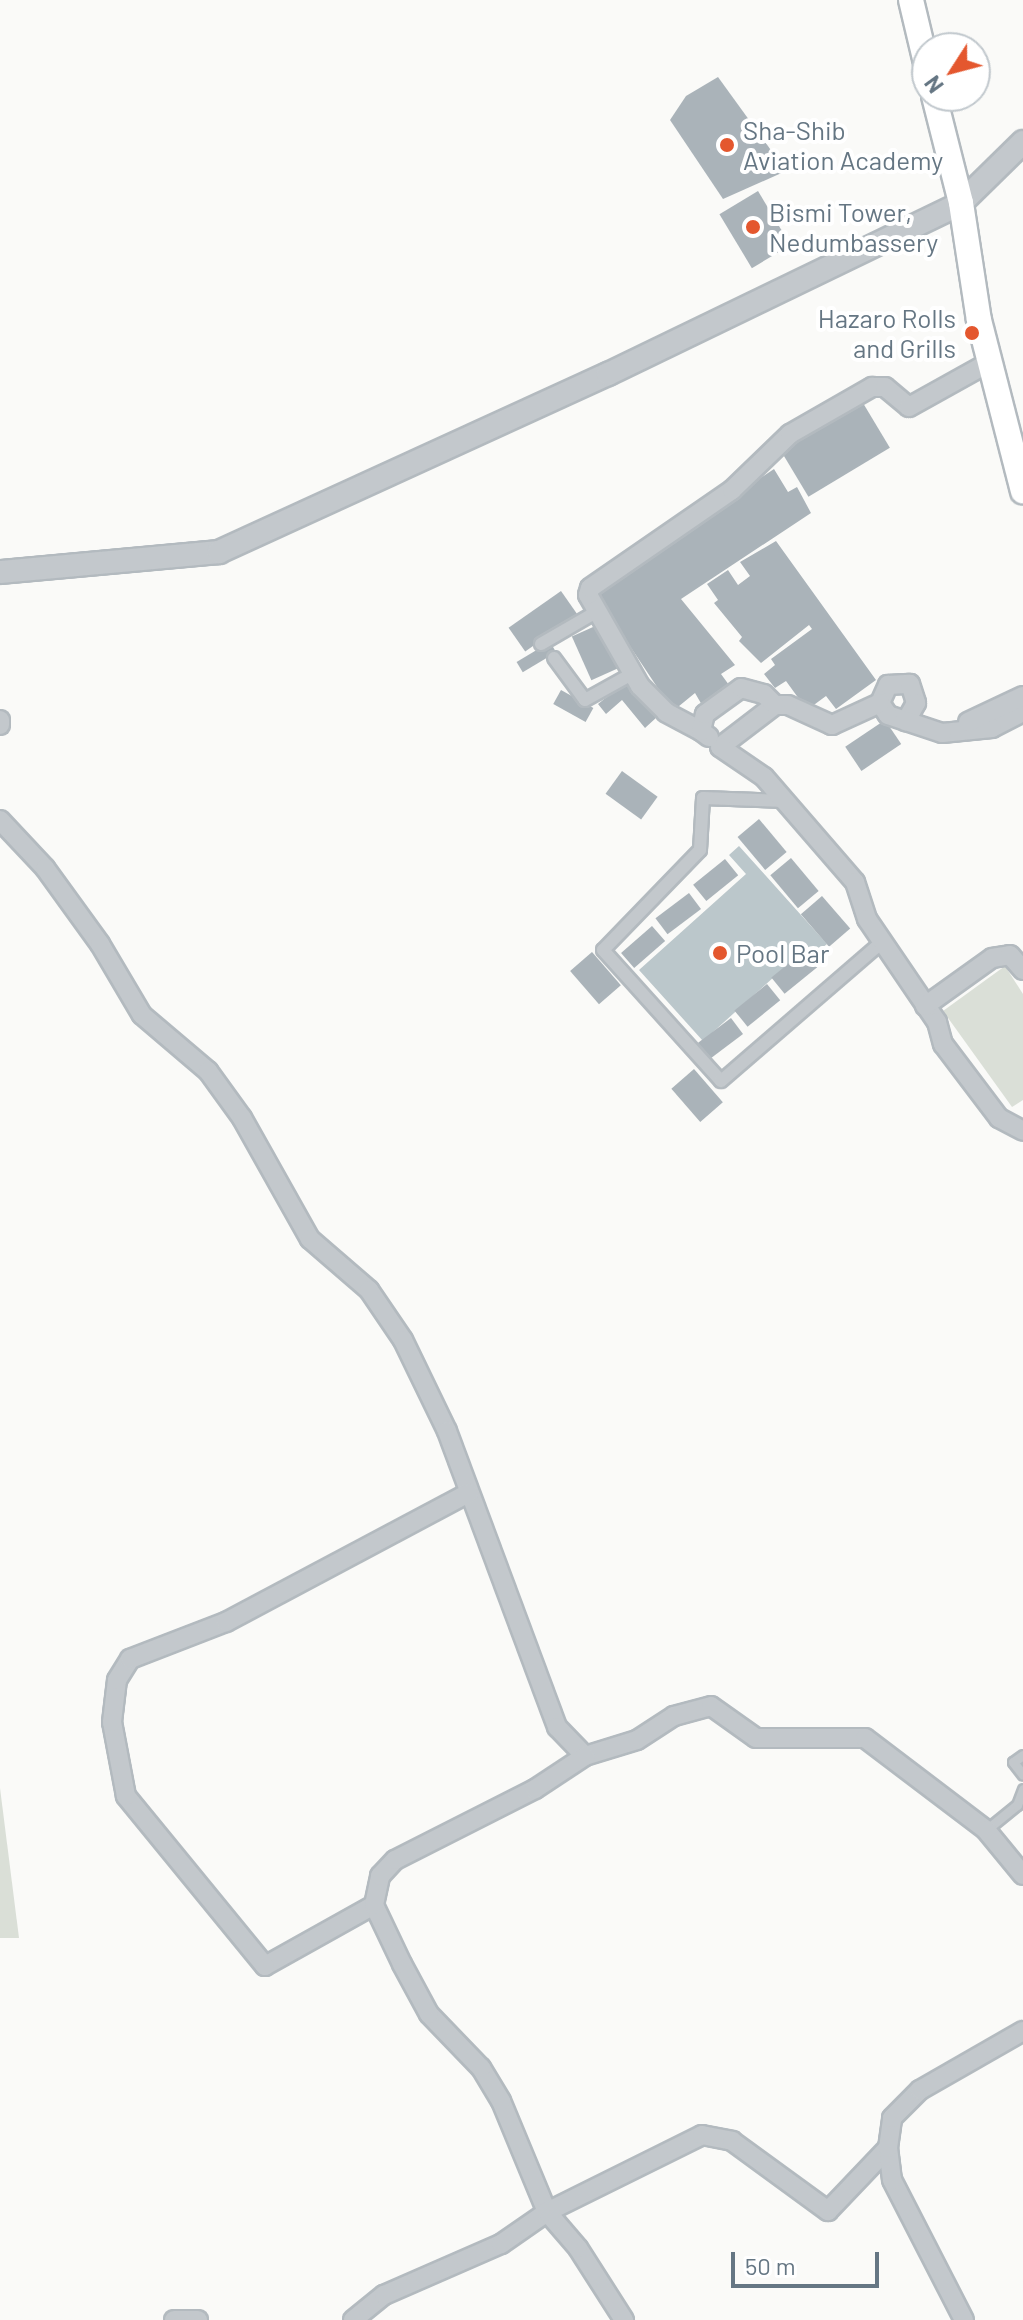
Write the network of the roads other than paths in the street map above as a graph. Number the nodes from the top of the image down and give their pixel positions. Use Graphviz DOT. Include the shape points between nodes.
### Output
graph roads {
  1 [pos="911,0"];
  2 [pos="919,32"];
  3 [pos="938,112"];
  4 [pos="1023,142"];
  5 [pos="961,203"];
  6 [pos="990,362"];
  7 [pos="1023,491"];
  8 [pos="0,572"];
  9 [pos="598,611"];
  10 [pos="541,644"];
  11 [pos="554,658"];
  12 [pos="632,674"];
  13 [pos="1023,696"];
  14 [pos="880,703"];
  15 [pos="775,705"];
  16 [pos="1023,712"];
  17 [pos="906,721"];
  18 [pos="701,731"];
  19 [pos="720,747"];
  20 [pos="785,801"];
  21 [pos="0,820"];
  22 [pos="882,942"];
  23 [pos="1023,970"];
  24 [pos="925,1006"];
  25 [pos="1023,1131"];
  26 [pos="469,1493"];
  27 [pos="1023,1755"];
  28 [pos="585,1756"];
  29 [pos="1023,1775"];
  30 [pos="1023,1789"];
  31 [pos="986,1830"];
  32 [pos="1023,1875"];
  33 [pos="374,1905"];
  34 [pos="1023,2031"];
  35 [pos="888,2148"];
  36 [pos="547,2212"];
  37 [pos="174,2320"];
  38 [pos="198,2320"];
  39 [pos="353,2320"];
  40 [pos="624,2320"];
  41 [pos="964,2320"];
  1 -- 2 [label="main road"];
  3 -- 5 [label="main road"];
  4 -- 5 [label="street"];
  5 -- 6 [label="main road"];
  5 -- 8 [label="street" via="608,374 219,552"];
  6 -- 7 [label="main road"];
  6 -- 9 [label="street" via="909,407 879,384 790,434 732,490 590,588"];
  9 -- 10 [label="street"];
  9 -- 12 [label="street"];
  11 -- 12 [label="street" via="585,700"];
  12 -- 18 [label="street" via="666,712"];
  13 -- 17 [label="street" via="969,722"];
  14 -- 15 [label="street" via="832,725"];
  14 -- 17 [label="street" via="888,715"];
  14 -- 17 [label="street" via="888,685 910,684 916,703"];
  15 -- 18 [label="street" via="764,694 741,688 705,714"];
  15 -- 19 [label="street"];
  16 -- 17 [label="street" via="1000,726 968,732 932,732"];
  18 -- 19 [label="street"];
  19 -- 20 [label="street" via="764,777"];
  20 -- 22 [label="street" via="861,890 867,919"];
  20 -- 22 [label="street" via="703,798 700,850 603,950 721,1081"];
  21 -- 26 [label="street" via="63,893 142,1015 208,1071 242,1118 310,1239 369,1290 403,1340 447,1431"];
  22 -- 24 [label="street"];
  23 -- 24 [label="street" via="1010,955 992,958"];
  24 -- 25 [label="street" via="943,1044 981,1096 1005,1124"];
  26 -- 28 [label="street" via="557,1727"];
  26 -- 33 [label="street" via="226,1622 130,1659 117,1680 112,1722 126,1796 265,1966"];
  27 -- 29 [label="lane" via="1013,1762"];
  28 -- 31 [label="street" via="637,1740 674,1716 711,1706 756,1738 865,1738"];
  28 -- 33 [label="street" via="535,1789 395,1860 380,1876"];
  30 -- 31 [label="lane" via="1017,1805"];
  31 -- 32 [label="street"];
  33 -- 36 [label="street" via="429,2014 481,2068 501,2101"];
  34 -- 35 [label="street" via="920,2090 892,2118"];
  35 -- 36 [label="street" via="828,2211 732,2141 702,2135"];
  35 -- 41 [label="street" via="892,2180"];
  36 -- 39 [label="street" via="501,2244 384,2295"];
  36 -- 40 [label="street" via="578,2248"];
  37 -- 38 [label="street"];
}
